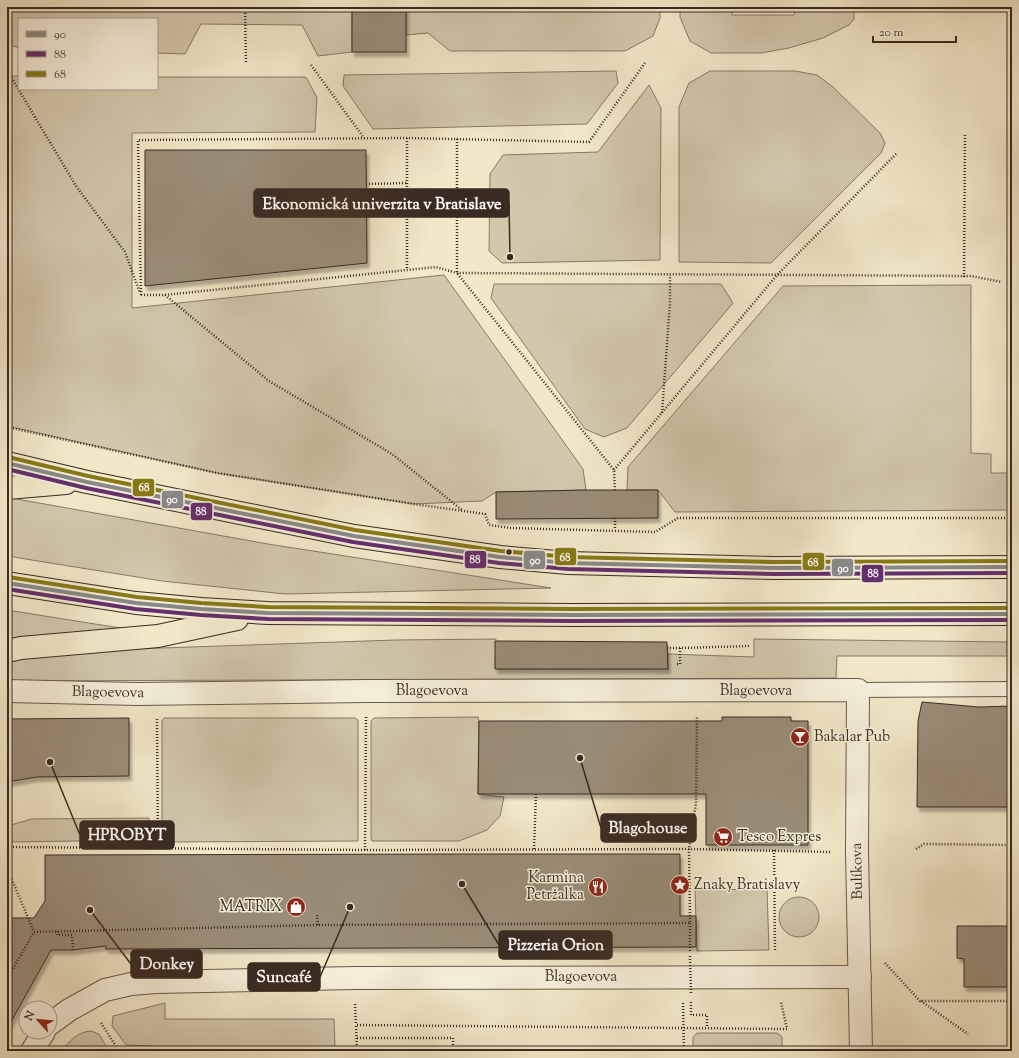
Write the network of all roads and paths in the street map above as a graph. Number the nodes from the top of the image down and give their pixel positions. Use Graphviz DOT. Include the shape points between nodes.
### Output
graph roads {
  1 [pos="245,7"];
  2 [pos="645,63"];
  3 [pos="246,64"];
  4 [pos="311,65"];
  5 [pos="7,70"];
  6 [pos="18,88"];
  7 [pos="19,90"];
  8 [pos="964,134"];
  9 [pos="364,138"];
  10 [pos="407,138"];
  11 [pos="457,138"];
  12 [pos="896,154"];
  13 [pos="407,183"];
  14 [pos="366,184"];
  15 [pos="407,270"];
  16 [pos="457,273"];
  17 [pos="670,275"];
  18 [pos="778,275"];
  19 [pos="964,277"];
  20 [pos="1002,282"];
  21 [pos="141,295"];
  22 [pos="164,295"];
  23 [pos="662,414"];
  24 [pos="7,427"];
  25 [pos="7,463"];
  26 [pos="614,470"];
  27 [pos="87,482"];
  28 [pos="7,488"];
  29 [pos="615,491"];
  30 [pos="462,510"];
  31 [pos="615,518"];
  32 [pos="1012,518"];
  33 [pos="615,530"];
  34 [pos="1012,567"];
  35 [pos="7,583"];
  36 [pos="268,613"];
  37 [pos="1012,614"];
  38 [pos="749,646"];
  39 [pos="667,648"];
  40 [pos="680,648"];
  41 [pos="7,651"];
  42 [pos="680,664"];
  43 [pos="1012,689"];
  44 [pos="858,690"];
  45 [pos="7,691"];
  46 [pos="366,691"];
  47 [pos="156,693"];
  48 [pos="697,709"];
  49 [pos="536,794"];
  50 [pos="1012,844"];
  51 [pos="7,847"];
  52 [pos="158,848"];
  53 [pos="534,849"];
  54 [pos="689,849"];
  55 [pos="916,849"];
  56 [pos="318,850"];
  57 [pos="365,850"];
  58 [pos="774,850"];
  59 [pos="818,850"];
  60 [pos="318,854"];
  61 [pos="7,868"];
  62 [pos="318,915"];
  63 [pos="690,923"];
  64 [pos="318,925"];
  65 [pos="57,931"];
  66 [pos="34,932"];
  67 [pos="860,936"];
  68 [pos="690,944"];
  69 [pos="74,950"];
  70 [pos="690,956"];
  71 [pos="776,976"];
  72 [pos="860,977"];
  73 [pos="7,979"];
  74 [pos="686,985"];
  75 [pos="920,1001"];
  76 [pos="1012,1001"];
  77 [pos="355,1004"];
  78 [pos="691,1015"];
  79 [pos="58,1018"];
  80 [pos="101,1023"];
  81 [pos="356,1025"];
  82 [pos="684,1028"];
  83 [pos="707,1028"];
  84 [pos="787,1029"];
  85 [pos="968,1034"];
  86 [pos="357,1038"];
  87 [pos="39,1040"];
  88 [pos="453,1048"];
  89 [pos="32,1051"];
  90 [pos="119,1051"];
  91 [pos="357,1051"];
  92 [pos="684,1051"];
  93 [pos="861,1051"];
  1 -- 3 [label="path"];
  2 -- 11 [label="path" via="589,142"];
  4 -- 9 [label="path"];
  5 -- 6 [label="path"];
  7 -- 21 [label="path" via="76,186 125,252"];
  8 -- 19 [label="path"];
  9 -- 10 [label="path"];
  9 -- 21 [label="path" via="138,140"];
  10 -- 11 [label="path"];
  10 -- 13 [label="path"];
  11 -- 16 [label="path"];
  12 -- 18 [label="path"];
  13 -- 14 [label="path"];
  13 -- 15 [label="path"];
  15 -- 16 [label="path" via="436,267"];
  15 -- 22 [label="path"];
  16 -- 17 [label="path"];
  16 -- 26 [label="path"];
  17 -- 18 [label="path"];
  17 -- 23 [label="path"];
  18 -- 19 [label="path"];
  18 -- 23 [label="path"];
  19 -- 20 [label="path"];
  21 -- 22 [label="path"];
  22 -- 30 [label="path" via="269,381 392,454"];
  23 -- 26 [label="path"];
  24 -- 30 [label="path" via="217,473"];
  25 -- 27 [label="main road"];
  26 -- 29 [label="path"];
  27 -- 28 [label="main road"];
  27 -- 34 [label="main road" via="354,536 500,557 568,563 774,568"];
  30 -- 33 [label="path" via="485,514 489,524 511,528"];
  31 -- 33 [label="path"];
  32 -- 33 [label="path" via="678,518 655,532"];
  35 -- 36 [label="main road" via="136,603"];
  36 -- 37 [label="main road"];
  36 -- 41 [label="main road" via="158,636"];
  38 -- 40 [label="path"];
  39 -- 40 [label="path"];
  40 -- 42 [label="path"];
  43 -- 44 [label="lane"];
  44 -- 46 [label="street, Blagoevova"];
  44 -- 67 [label="street, Bulíkova"];
  45 -- 47 [label="street, Blagoevova"];
  46 -- 47 [label="street, Blagoevova"];
  46 -- 57 [label="path"];
  47 -- 52 [label="path"];
  48 -- 54 [label="path" via="696,797"];
  49 -- 53 [label="path"];
  50 -- 55 [label="path" via="924,844"];
  51 -- 52 [label="path"];
  52 -- 56 [label="path"];
  53 -- 54 [label="path"];
  53 -- 57 [label="path"];
  54 -- 58 [label="path"];
  54 -- 63 [label="path"];
  56 -- 57 [label="path"];
  56 -- 60 [label="path"];
  58 -- 59 [label="path"];
  58 -- 71 [label="path"];
  61 -- 66 [label="path"];
  62 -- 64 [label="path"];
  63 -- 64 [label="path"];
  63 -- 68 [label="path"];
  64 -- 65 [label="path"];
  65 -- 66 [label="path"];
  65 -- 69 [label="path" via="57,935 72,935"];
  66 -- 73 [label="path"];
  67 -- 72 [label="street, Bulíkova"];
  67 -- 75 [label="path"];
  70 -- 74 [label="path, bridge"];
  71 -- 72 [label="street, Blagoevova"];
  71 -- 74 [label="street, Blagoevova"];
  72 -- 93 [label="street, Bulíkova"];
  74 -- 79 [label="street, Blagoevova" via="355,978 184,981 131,984 105,990"];
  74 -- 82 [label="path"];
  75 -- 76 [label="path"];
  75 -- 85 [label="path"];
  77 -- 81 [label="path"];
  78 -- 83 [label="path" via="707,1015"];
  80 -- 90 [label="path"];
  81 -- 82 [label="path"];
  81 -- 86 [label="path"];
  82 -- 83 [label="path"];
  82 -- 92 [label="path"];
  83 -- 84 [label="path"];
  86 -- 88 [label="path" via="453,1038"];
  86 -- 91 [label="path"];
  87 -- 89 [label="street"];
}
